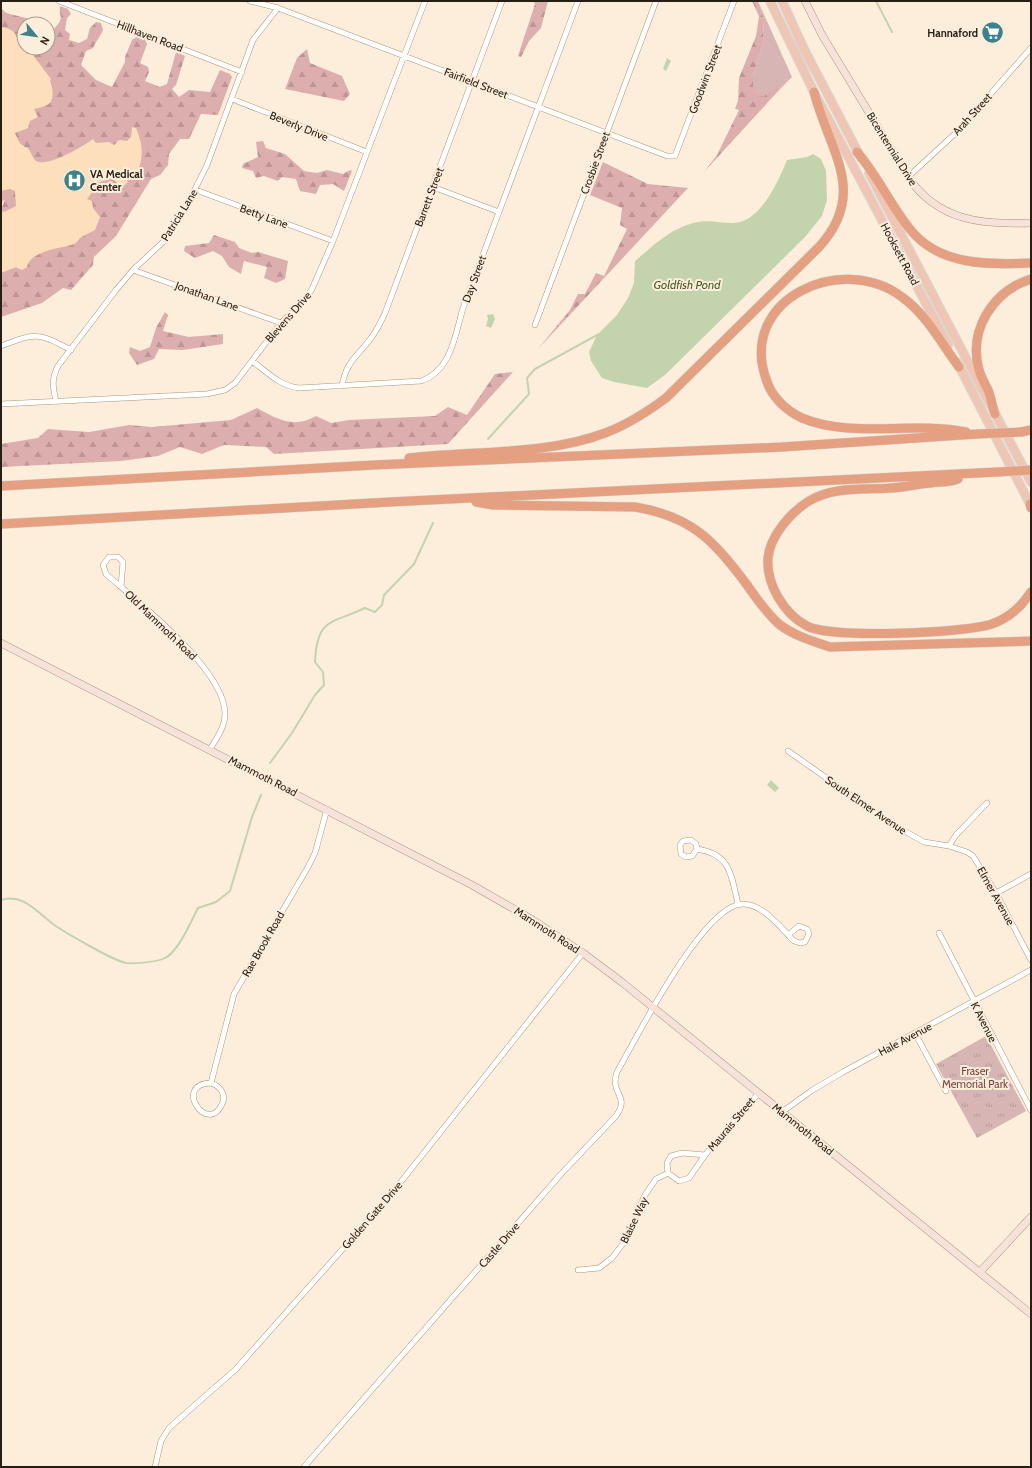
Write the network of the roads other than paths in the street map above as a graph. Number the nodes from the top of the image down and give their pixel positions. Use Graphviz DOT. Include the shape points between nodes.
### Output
graph roads {
  1 [pos="250,1"];
  2 [pos="425,1"];
  3 [pos="502,1"];
  4 [pos="578,1"];
  5 [pos="656,1"];
  6 [pos="734,1"];
  7 [pos="770,1"];
  8 [pos="782,1"];
  9 [pos="805,1"];
  10 [pos="62,2"];
  11 [pos="278,8"];
  12 [pos="1031,48"];
  13 [pos="404,56"];
  14 [pos="242,72"];
  15 [pos="472,81"];
  16 [pos="814,92"];
  17 [pos="232,99"];
  18 [pos="539,107"];
  19 [pos="607,132"];
  20 [pos="367,152"];
  21 [pos="857,152"];
  22 [pos="675,156"];
  23 [pos="908,177"];
  24 [pos="433,187"];
  25 [pos="196,190"];
  26 [pos="499,212"];
  27 [pos="1031,223"];
  28 [pos="333,241"];
  29 [pos="1031,263"];
  30 [pos="133,270"];
  31 [pos="1031,279"];
  32 [pos="281,323"];
  33 [pos="535,325"];
  34 [pos="1,346"];
  35 [pos="71,350"];
  36 [pos="252,361"];
  37 [pos="959,367"];
  38 [pos="342,386"];
  39 [pos="56,401"];
  40 [pos="1,404"];
  41 [pos="995,414"];
  42 [pos="1031,431"];
  43 [pos="977,434"];
  44 [pos="374,464"];
  45 [pos="1031,470"];
  46 [pos="972,473"];
  47 [pos="1031,482"];
  48 [pos="1,486"];
  49 [pos="457,499"];
  50 [pos="1031,506"];
  51 [pos="1,524"];
  52 [pos="121,587"];
  53 [pos="1031,592"];
  54 [pos="1031,641"];
  55 [pos="1,643"];
  56 [pos="210,749"];
  57 [pos="788,751"];
  58 [pos="987,803"];
  59 [pos="327,809"];
  60 [pos="949,846"];
  61 [pos="697,849"];
  62 [pos="1031,874"];
  63 [pos="996,893"];
  64 [pos="738,904"];
  65 [pos="939,933"];
  66 [pos="788,935"];
  67 [pos="583,953"];
  68 [pos="1031,960"];
  69 [pos="1031,970"];
  70 [pos="974,1002"];
  71 [pos="654,1008"];
  72 [pos="915,1033"];
  73 [pos="211,1083"];
  74 [pos="946,1090"];
  75 [pos="758,1094"];
  76 [pos="1031,1110"];
  77 [pos="782,1112"];
  78 [pos="705,1155"];
  79 [pos="668,1173"];
  80 [pos="1031,1217"];
  81 [pos="599,1268"];
  82 [pos="980,1272"];
  83 [pos="1031,1314"];
  84 [pos="155,1467"];
  85 [pos="304,1467"];
  1 -- 11 [label="street, Fairfield Street"];
  2 -- 13 [label="street, Blevens Drive"];
  3 -- 15 [label="street, Barrett Street"];
  4 -- 18 [label="street, Day Street"];
  5 -- 19 [label="street, Crosbie Street"];
  6 -- 22 [label="street, Goodwin Street"];
  7 -- 16 [label="main road, Hooksett Road"];
  8 -- 21 [label="main road, Hooksett Road"];
  9 -- 23 [label="main road, Bicentennial Drive" via="822,35"];
  10 -- 14 [label="street, Hillhaven Road"];
  11 -- 13 [label="street, Fairfield Street"];
  11 -- 14 [label="street, Patricia Lane" via="253,40"];
  12 -- 23 [label="street, Arah Street" via="959,130"];
  13 -- 15 [label="street, Fairfield Street"];
  13 -- 20 [label="street, Blevens Drive"];
  14 -- 17 [label="street, Patricia Lane"];
  15 -- 18 [label="street, Fairfield Street"];
  15 -- 24 [label="street, Barrett Street"];
  16 -- 37 [label="main road, Hooksett Road"];
  16 -- 44 [label="highway" via="820,116 844,179 842,207 834,229 809,258 666,398 621,427 572,443 539,448 433,455"];
  17 -- 20 [label="street, Beverly Drive"];
  17 -- 25 [label="street, Patricia Lane"];
  18 -- 19 [label="street, Fairfield Street"];
  18 -- 26 [label="street, Day Street"];
  19 -- 22 [label="street, Fairfield Street" via="667,156"];
  19 -- 33 [label="street, Crosbie Street"];
  20 -- 28 [label="street, Blevens Drive"];
  21 -- 29 [label="highway" via="872,169 909,228 931,247 949,256 979,263"];
  21 -- 41 [label="main road, Hooksett Road"];
  23 -- 27 [label="main road, Bicentennial Drive" via="924,196 954,215 983,222"];
  24 -- 26 [label="street"];
  24 -- 38 [label="street, Barrett Street" via="385,313 371,339 350,362"];
  25 -- 28 [label="street, Betty Lane"];
  25 -- 30 [label="street, Patricia Lane" via="163,242"];
  26 -- 38 [label="street, Day Street" via="463,308 449,355 438,372 421,381"];
  28 -- 32 [label="street, Blevens Drive" via="310,294"];
  30 -- 32 [label="street, Jonathan Lane"];
  30 -- 35 [label="street, Patricia Lane"];
  31 -- 41 [label="highway" via="1019,283 1000,296 981,325 976,349 979,372"];
  32 -- 36 [label="street, Blevens Drive"];
  34 -- 35 [label="street" via="36,335 49,338"];
  35 -- 39 [label="street, Patricia Lane" via="55,373 52,387"];
  36 -- 38 [label="street, Day Street" via="289,387"];
  36 -- 39 [label="street, Blevens Drive" via="230,387 213,393"];
  37 -- 43 [label="highway" via="919,311 890,289 867,281 829,281 796,293 776,311 762,340 762,364 767,383 784,406 801,417 837,427 938,427"];
  37 -- 50 [label="main road, Hooksett Road"];
  39 -- 40 [label="street, Blevens Drive"];
  41 -- 47 [label="main road, Hooksett Road"];
  42 -- 43 [label="highway, bridge"];
  43 -- 44 [label="highway" via="782,447"];
  44 -- 48 [label="highway"];
  45 -- 46 [label="highway, bridge"];
  46 -- 49 [label="highway"];
  46 -- 53 [label="highway" via="955,480 892,488 838,491 810,500 792,512 777,534 768,558 771,579 780,600 792,616 807,626 825,632 850,634 970,629 994,623 1014,611"];
  49 -- 51 [label="highway"];
  49 -- 54 [label="highway" via="493,505 635,507 667,515 694,528 717,546 766,611 780,624 801,638 830,646"];
  52 -- 52 [label="street, Old Mammoth Road" via="123,562 118,557 109,557 103,565 104,571"];
  52 -- 56 [label="street, Old Mammoth Road" via="169,630 213,680 222,699 224,719"];
  55 -- 56 [label="main road, Mammoth Road"];
  56 -- 59 [label="main road, Mammoth Road"];
  57 -- 60 [label="street, South Elmer Avenue" via="892,824 918,839 931,844"];
  58 -- 60 [label="street"];
  59 -- 67 [label="main road, Mammoth Road" via="472,885 533,920"];
  59 -- 73 [label="street, Rae Brook Road" via="315,853 308,867 234,994"];
  60 -- 63 [label="street, Elmer Avenue" via="973,856"];
  61 -- 64 [label="street" via="714,853 723,860 732,877"];
  62 -- 63 [label="street"];
  63 -- 68 [label="street, Elmer Avenue"];
  64 -- 66 [label="street" via="756,907"];
  64 -- 71 [label="street, Castle Drive" via="723,914 693,945"];
  65 -- 70 [label="street, K Avenue"];
  67 -- 71 [label="main road, Mammoth Road"];
  67 -- 84 [label="street, Golden Gate Drive" via="388,1198 236,1369 169,1428 161,1440"];
  69 -- 70 [label="street, Hale Avenue"];
  70 -- 72 [label="street, Hale Avenue"];
  70 -- 76 [label="street, K Avenue"];
  71 -- 75 [label="main road, Mammoth Road"];
  71 -- 85 [label="street, Castle Drive" via="615,1079 615,1087 622,1104 616,1116 561,1174"];
  72 -- 74 [label="street"];
  72 -- 77 [label="street, Hale Avenue" via="811,1091"];
  73 -- 73 [label="street" via="222,1092 224,1101 219,1110 205,1113 196,1108 193,1098 197,1088"];
  75 -- 77 [label="main road, Mammoth Road"];
  75 -- 78 [label="street, Maurais Street"];
  77 -- 82 [label="main road, Mammoth Road"];
  78 -- 79 [label="street, Maurais Street" via="694,1172 684,1180 675,1179"];
  78 -- 79 [label="street, Maurais Street" via="674,1154 668,1159"];
  79 -- 81 [label="street, Blaise Way" via="656,1179 645,1196 625,1241 612,1258"];
  80 -- 82 [label="main road"];
  82 -- 83 [label="main road, Mammoth Road"];
}
